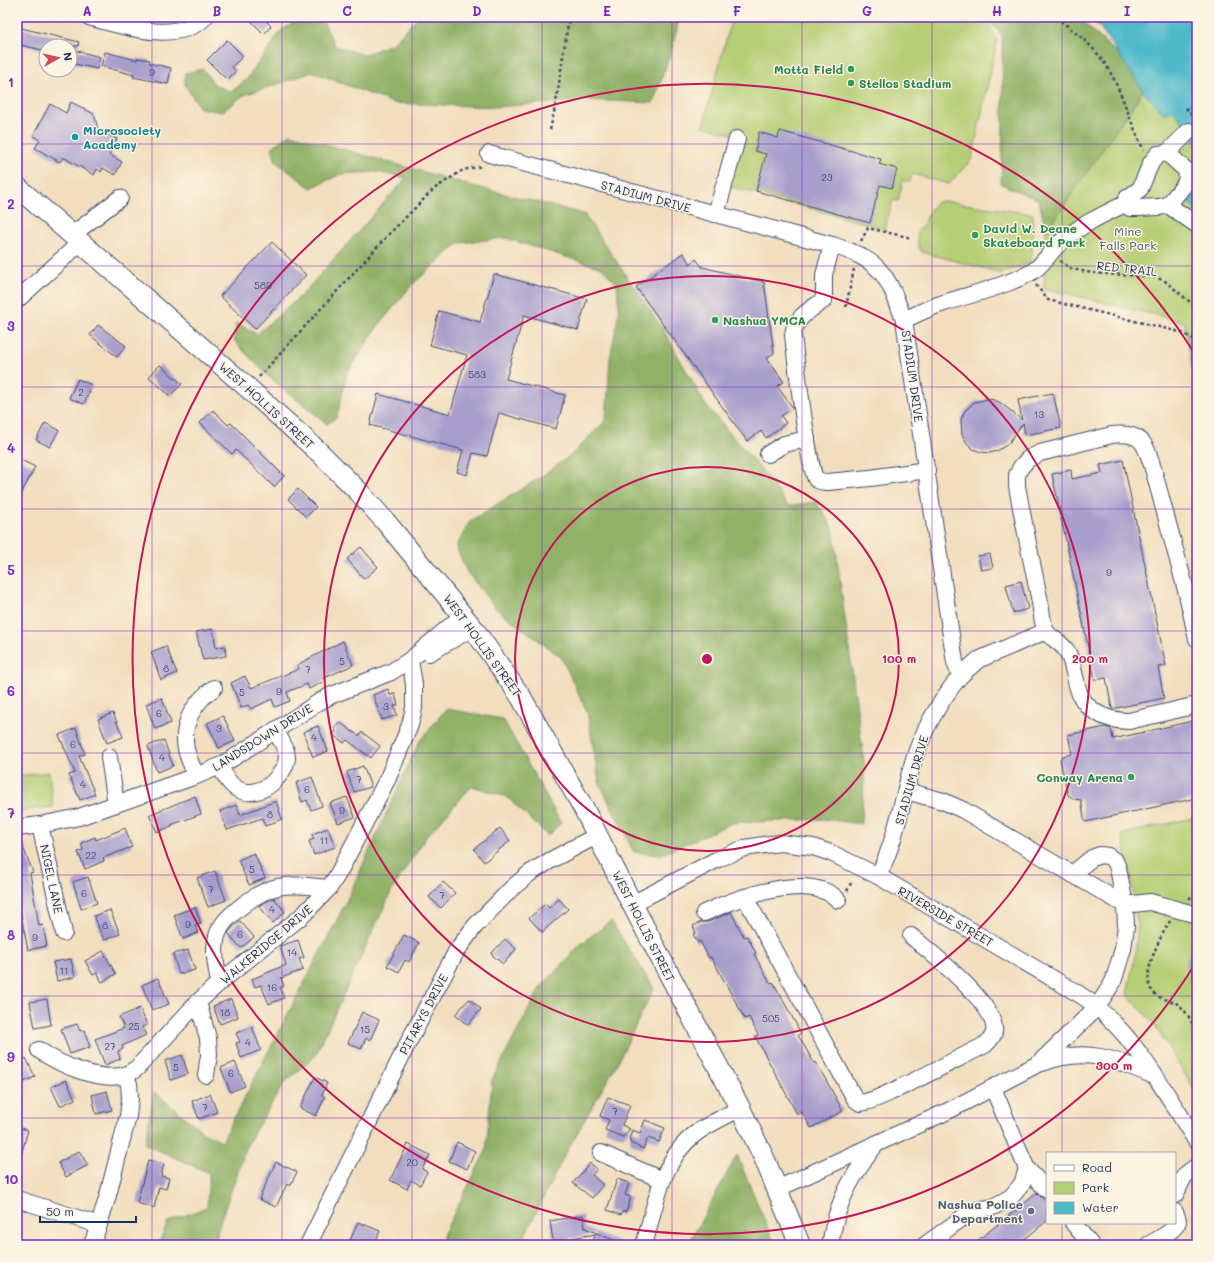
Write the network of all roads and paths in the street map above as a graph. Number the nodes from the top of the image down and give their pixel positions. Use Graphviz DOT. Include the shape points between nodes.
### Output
graph roads {
  1 [pos="89,17"];
  2 [pos="205,17"];
  3 [pos="569,17"];
  4 [pos="1056,17"];
  5 [pos="550,130"];
  6 [pos="1189,131"];
  7 [pos="737,139"];
  8 [pos="1167,153"];
  9 [pos="489,154"];
  10 [pos="1150,163"];
  11 [pos="17,187"];
  12 [pos="120,198"];
  13 [pos="1125,204"];
  14 [pos="1168,205"];
  15 [pos="716,214"];
  16 [pos="1197,225"];
  17 [pos="912,238"];
  18 [pos="76,239"];
  19 [pos="861,242"];
  20 [pos="832,245"];
  21 [pos="1050,254"];
  22 [pos="856,263"];
  23 [pos="1034,282"];
  24 [pos="17,300"];
  25 [pos="846,307"];
  26 [pos="1197,308"];
  27 [pos="904,320"];
  28 [pos="1197,341"];
  29 [pos="258,379"];
  30 [pos="807,439"];
  31 [pos="768,454"];
  32 [pos="927,470"];
  33 [pos="468,622"];
  34 [pos="1046,631"];
  35 [pos="1197,639"];
  36 [pos="410,660"];
  37 [pos="960,676"];
  38 [pos="214,688"];
  39 [pos="1197,705"];
  40 [pos="275,730"];
  41 [pos="109,758"];
  42 [pos="220,766"];
  43 [pos="196,776"];
  44 [pos="906,791"];
  45 [pos="116,804"];
  46 [pos="40,825"];
  47 [pos="17,828"];
  48 [pos="598,835"];
  49 [pos="1072,874"];
  50 [pos="878,876"];
  51 [pos="329,888"];
  52 [pos="1197,891"];
  53 [pos="745,897"];
  54 [pos="838,900"];
  55 [pos="632,904"];
  56 [pos="1125,905"];
  57 [pos="1177,910"];
  58 [pos="704,913"];
  59 [pos="1197,915"];
  60 [pos="64,933"];
  61 [pos="911,936"];
  62 [pos="219,983"];
  63 [pos="198,1002"];
  64 [pos="1097,1007"];
  65 [pos="1197,1033"];
  66 [pos="39,1050"];
  67 [pos="1038,1064"];
  68 [pos="125,1075"];
  69 [pos="206,1075"];
  70 [pos="1154,1076"];
  71 [pos="993,1088"];
  72 [pos="740,1108"];
  73 [pos="1197,1142"];
  74 [pos="877,1143"];
  75 [pos="601,1153"];
  76 [pos="1197,1166"];
  77 [pos="1027,1169"];
  78 [pos="662,1180"];
  79 [pos="777,1189"];
  80 [pos="1046,1189"];
  81 [pos="1176,1193"];
  82 [pos="17,1199"];
  83 [pos="1176,1215"];
  84 [pos="1074,1224"];
  85 [pos="99,1225"];
  86 [pos="92,1245"];
  87 [pos="308,1245"];
  88 [pos="644,1245"];
  89 [pos="800,1245"];
  90 [pos="830,1245"];
  91 [pos="925,1245"];
  92 [pos="1090,1245"];
  93 [pos="1148,1245"];
  1 -- 2 [label="street" via="157,33 186,28"];
  3 -- 5 [label="path"];
  4 -- 10 [label="path" via="1096,52 1108,69"];
  6 -- 8 [label="street"];
  7 -- 15 [label="street"];
  8 -- 10 [label="street" via="1158,154"];
  8 -- 14 [label="street" via="1186,171 1186,182"];
  9 -- 15 [label="street, STADIUM DRIVE"];
  9 -- 29 [label="path" via="482,166 463,170 434,189"];
  10 -- 13 [label="street" via="1140,189 1127,198"];
  11 -- 18 [label="main road, WEST HOLLIS STREET"];
  12 -- 18 [label="street"];
  13 -- 14 [label="street" via="1130,208 1159,208"];
  13 -- 21 [label="street" via="1081,228"];
  14 -- 16 [label="street"];
  15 -- 20 [label="street, STADIUM DRIVE"];
  17 -- 19 [label="path" via="868,228"];
  18 -- 24 [label="street"];
  18 -- 33 [label="main road, WEST HOLLIS STREET" via="319,452 385,521"];
  20 -- 27 [label="street, STADIUM DRIVE" via="852,251 878,268 894,292"];
  20 -- 30 [label="street" via="824,275 824,300 803,315 793,335"];
  21 -- 26 [label="path, RED TRAIL" via="1072,269 1092,273 1155,277 1165,281"];
  21 -- 27 [label="street" via="1031,273"];
  22 -- 25 [label="path"];
  23 -- 28 [label="path" via="1048,300 1180,332"];
  27 -- 32 [label="street, STADIUM DRIVE"];
  30 -- 31 [label="street" via="784,444"];
  30 -- 32 [label="street" via="812,470 821,481 851,480"];
  32 -- 37 [label="street, STADIUM DRIVE" via="955,662"];
  33 -- 36 [label="street, LANDSDOWN DRIVE" via="427,654"];
  33 -- 48 [label="main road, WEST HOLLIS STREET" via="521,697"];
  34 -- 35 [label="street" via="1017,486 1017,475 1028,459 1040,453 1123,434 1142,441 1149,452"];
  34 -- 37 [label="street" via="978,660"];
  34 -- 39 [label="street" via="1067,650 1084,703 1100,715 1112,720 1129,721"];
  36 -- 40 [label="street, LANDSDOWN DRIVE" via="391,672 318,702"];
  36 -- 51 [label="street, WALKERIDGE DRIVE" via="414,684 414,708 410,725 388,778"];
  37 -- 44 [label="street, STADIUM DRIVE" via="924,732"];
  38 -- 43 [label="street" via="200,699 190,714 186,727 186,750"];
  40 -- 42 [label="street, LANDSDOWN DRIVE"];
  40 -- 42 [label="street" via="284,746 287,760 282,772 266,788 250,792 240,790 231,784"];
  41 -- 45 [label="street"];
  42 -- 43 [label="street, LANDSDOWN DRIVE"];
  43 -- 45 [label="street, LANDSDOWN DRIVE"];
  44 -- 49 [label="street" via="943,801 963,810"];
  44 -- 50 [label="street, STADIUM DRIVE" via="892,845"];
  45 -- 46 [label="street, LANDSDOWN DRIVE"];
  46 -- 47 [label="street, LANDSDOWN DRIVE"];
  46 -- 60 [label="street, NIGEL LANE"];
  48 -- 55 [label="main road, WEST HOLLIS STREET"];
  48 -- 87 [label="street, PITARYS DRIVE" via="530,873 474,926 457,950 408,1041"];
  49 -- 56 [label="street"];
  49 -- 56 [label="street" via="1092,858 1108,856 1115,861 1118,868"];
  50 -- 55 [label="street, RIVERSIDE STREET" via="818,848 768,844 746,848 718,859"];
  50 -- 64 [label="street, RIVERSIDE STREET"];
  51 -- 62 [label="street, WALKERIDGE DRIVE" via="303,915"];
  51 -- 62 [label="street" via="301,885 274,887 252,898 229,916 219,930 216,941 215,958"];
  52 -- 57 [label="path"];
  53 -- 54 [label="street" via="806,887 827,891"];
  53 -- 58 [label="street"];
  53 -- 61 [label="street" via="855,1099 860,1103 867,1103 921,1078 985,1045 994,1032 987,1011 969,987"];
  55 -- 72 [label="main road, WEST HOLLIS STREET"];
  56 -- 57 [label="street" via="1150,902"];
  56 -- 64 [label="street" via="1123,949 1113,982"];
  57 -- 59 [label="street"];
  57 -- 65 [label="path" via="1152,956 1148,974 1150,989 1156,995 1177,1004 1190,1018"];
  62 -- 63 [label="street, WALKERIDGE DRIVE"];
  63 -- 68 [label="street, WALKERIDGE DRIVE" via="136,1069"];
  63 -- 69 [label="street" via="208,1038"];
  64 -- 67 [label="street"];
  64 -- 70 [label="street, RIVERSIDE STREET" via="1132,1044"];
  66 -- 68 [label="street" via="50,1058 81,1070 101,1075"];
  67 -- 70 [label="street" via="1063,1056 1087,1055 1118,1061"];
  67 -- 71 [label="street"];
  68 -- 85 [label="street" via="129,1084 128,1116"];
  70 -- 73 [label="street, RIVERSIDE STREET"];
  71 -- 74 [label="street"];
  71 -- 77 [label="street"];
  72 -- 78 [label="street" via="694,1135 674,1156"];
  72 -- 79 [label="main road, WEST HOLLIS STREET"];
  74 -- 79 [label="street"];
  74 -- 90 [label="street" via="854,1176 839,1205"];
  75 -- 78 [label="street"];
  76 -- 81 [label="street" via="1185,1175"];
  77 -- 80 [label="street"];
  77 -- 91 [label="street" via="1022,1184 1011,1197 993,1207 972,1210"];
  78 -- 88 [label="street"];
  79 -- 89 [label="main road, WEST HOLLIS STREET"];
  82 -- 85 [label="street"];
  83 -- 93 [label="street" via="1177,1225"];
  84 -- 92 [label="street"];
  85 -- 86 [label="street"];
}
